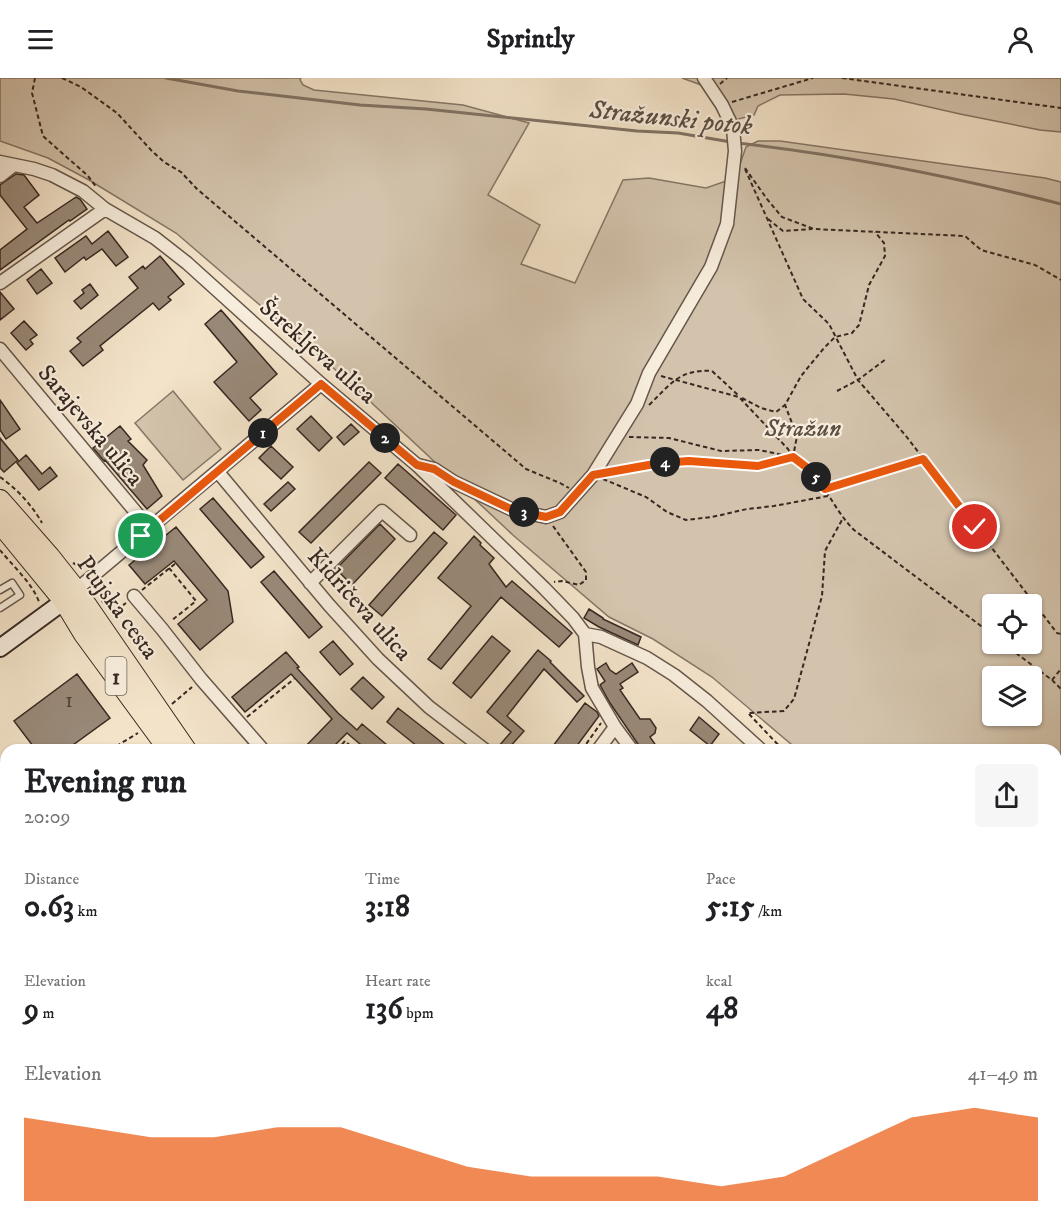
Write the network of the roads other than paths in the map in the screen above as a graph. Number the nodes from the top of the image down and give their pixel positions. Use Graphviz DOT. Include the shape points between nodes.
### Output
graph roads {
  1 [pos="704,78"];
  2 [pos="0,162"];
  3 [pos="14,165"];
  4 [pos="0,176"];
  5 [pos="105,209"];
  6 [pos="0,283"];
  7 [pos="0,349"];
  8 [pos="321,384"];
  9 [pos="417,465"];
  10 [pos="218,472"];
  11 [pos="0,500"];
  12 [pos="0,524"];
  13 [pos="149,528"];
  14 [pos="410,535"];
  15 [pos="310,583"];
  16 [pos="0,590"];
  17 [pos="70,596"];
  18 [pos="134,596"];
  19 [pos="0,608"];
  20 [pos="585,634"];
  21 [pos="0,648"];
  22 [pos="615,727"];
  23 [pos="165,744"];
  24 [pos="181,744"];
  25 [pos="257,744"];
  26 [pos="477,744"];
  27 [pos="602,744"];
  28 [pos="628,744"];
  29 [pos="753,744"];
  1 -- 9 [label="street" via="733,128 735,151 727,224 711,267 649,373 637,404 593,475 560,512 546,517 513,510 434,469"];
  2 -- 3 [label="street, Štrekljeva ulica"];
  3 -- 4 [label="street"];
  3 -- 5 [label="street, Štrekljeva ulica" via="52,175"];
  5 -- 6 [label="street"];
  5 -- 8 [label="street, Štrekljeva ulica" via="155,238 187,263"];
  7 -- 13 [label="street, Sarajevska ulica"];
  8 -- 9 [label="street, Štrekljeva ulica"];
  8 -- 10 [label="street"];
  9 -- 20 [label="street, Štrekljeva ulica" via="566,610"];
  10 -- 13 [label="street"];
  10 -- 15 [label="street, Kidričeva ulica"];
  11 -- 17 [label="main road, Ptujska cesta / 1" via="50,557"];
  12 -- 17 [label="main road, Ptujska cesta / 1"];
  13 -- 17 [label="street"];
  14 -- 15 [label="street" via="382,511"];
  15 -- 26 [label="street, Kidričeva ulica" via="378,660"];
  16 -- 19 [label="lane" via="12,583 20,596"];
  17 -- 21 [label="street"];
  17 -- 23 [label="main road, Ptujska cesta / 1" via="84,634"];
  17 -- 24 [label="main road, Ptujska cesta / 1"];
  18 -- 25 [label="street"];
  20 -- 22 [label="street" via="592,688"];
  20 -- 29 [label="street" via="647,658 674,675"];
  22 -- 27 [label="street"];
  22 -- 28 [label="street"];
}
